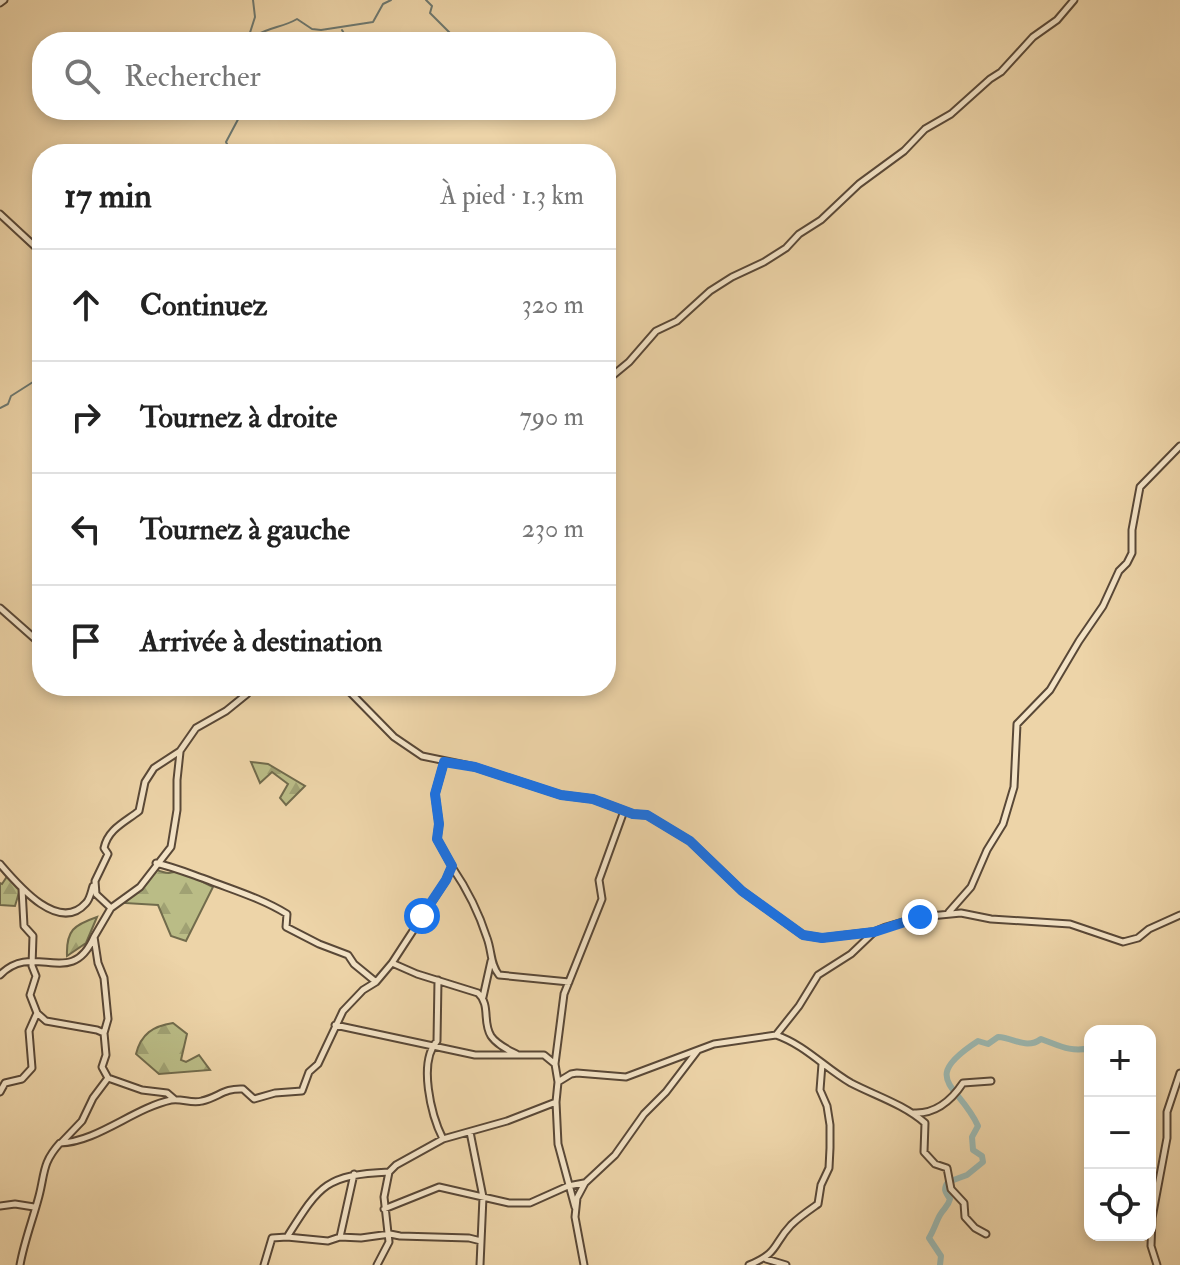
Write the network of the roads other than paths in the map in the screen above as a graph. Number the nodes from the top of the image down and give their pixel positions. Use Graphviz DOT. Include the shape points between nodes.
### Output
graph roads {
  1 [pos="1074,0"];
  2 [pos="0,214"];
  3 [pos="32,244"];
  4 [pos="616,373"];
  5 [pos="1180,446"];
  6 [pos="0,608"];
  7 [pos="32,636"];
  8 [pos="245,696"];
  9 [pos="354,696"];
  10 [pos="180,751"];
  11 [pos="444,762"];
  12 [pos="624,811"];
  13 [pos="156,863"];
  14 [pos="0,864"];
  15 [pos="452,866"];
  16 [pos="95,881"];
  17 [pos="22,889"];
  18 [pos="111,908"];
  19 [pos="949,912"];
  20 [pos="1180,915"];
  21 [pos="874,932"];
  22 [pos="94,937"];
  23 [pos="32,959"];
  24 [pos="492,960"];
  25 [pos="392,963"];
  26 [pos="0,975"];
  27 [pos="438,980"];
  28 [pos="376,982"];
  29 [pos="569,982"];
  30 [pos="483,998"];
  31 [pos="37,1013"];
  32 [pos="335,1025"];
  33 [pos="104,1033"];
  34 [pos="776,1035"];
  35 [pos="431,1048"];
  36 [pos="698,1050"];
  37 [pos="519,1055"];
  38 [pos="555,1064"];
  39 [pos="822,1064"];
  40 [pos="1180,1073"];
  41 [pos="108,1078"];
  42 [pos="991,1081"];
  43 [pos="558,1082"];
  44 [pos="0,1092"];
  45 [pos="175,1099"];
  46 [pos="556,1102"];
  47 [pos="913,1113"];
  48 [pos="470,1131"];
  49 [pos="443,1139"];
  50 [pos="60,1143"];
  51 [pos="389,1172"];
  52 [pos="354,1174"];
  53 [pos="585,1183"];
  54 [pos="568,1186"];
  55 [pos="483,1197"];
  56 [pos="0,1206"];
  57 [pos="34,1207"];
  58 [pos="576,1208"];
  59 [pos="384,1209"];
  60 [pos="390,1234"];
  61 [pos="986,1234"];
  62 [pos="287,1237"];
  63 [pos="340,1237"];
  64 [pos="481,1241"];
  65 [pos="766,1262"];
  66 [pos="20,1265"];
  67 [pos="264,1265"];
  68 [pos="377,1265"];
  69 [pos="480,1265"];
  70 [pos="584,1265"];
  71 [pos="749,1265"];
  72 [pos="786,1265"];
  73 [pos="1157,1265"];
  1 -- 4 [label="street" via="1001,72 925,129 821,220 656,331"];
  2 -- 3 [label="street"];
  5 -- 19 [label="street" via="1140,487 1132,553 1103,606 1050,690 1017,724 1014,787 1003,824 971,887"];
  6 -- 7 [label="street"];
  8 -- 10 [label="street" via="196,728"];
  9 -- 11 [label="street" via="394,737 422,756"];
  10 -- 13 [label="street" via="171,847"];
  10 -- 16 [label="street" via="154,768 139,811 108,836 108,854"];
  11 -- 12 [label="street"];
  11 -- 15 [label="street" via="435,794 437,839"];
  12 -- 21 [label="street" via="647,815 690,841 742,891 803,935"];
  12 -- 29 [label="street" via="599,880 602,899"];
  13 -- 18 [label="street" via="140,887"];
  13 -- 28 [label="street" via="276,907 287,914 286,927 348,955"];
  14 -- 17 [label="street"];
  15 -- 24 [label="street" via="471,897"];
  15 -- 25 [label="street"];
  16 -- 17 [label="street" via="88,902 73,913 51,911"];
  16 -- 18 [label="street" via="96,894"];
  17 -- 23 [label="street" via="24,926 33,936"];
  18 -- 22 [label="street"];
  19 -- 20 [label="street" via="1070,924 1123,942"];
  19 -- 21 [label="street"];
  21 -- 34 [label="street" via="813,980"];
  22 -- 23 [label="street" via="89,948 63,965"];
  22 -- 33 [label="street" via="106,991"];
  23 -- 26 [label="street" via="17,962"];
  23 -- 31 [label="street" via="36,976 30,995"];
  24 -- 29 [label="street" via="499,975"];
  24 -- 30 [label="street"];
  25 -- 27 [label="street"];
  25 -- 28 [label="street"];
  27 -- 30 [label="street"];
  27 -- 35 [label="street" via="437,1041"];
  28 -- 32 [label="street"];
  29 -- 38 [label="street"];
  30 -- 37 [label="street" via="492,1037"];
  31 -- 33 [label="street" via="46,1021"];
  31 -- 44 [label="street" via="29,1031 32,1068 22,1079 5,1083"];
  32 -- 35 [label="street"];
  32 -- 45 [label="street" via="302,1091 254,1099 234,1088 192,1103"];
  33 -- 41 [label="street" via="102,1067"];
  34 -- 36 [label="street"];
  34 -- 39 [label="street"];
  35 -- 37 [label="street"];
  35 -- 49 [label="street" via="429,1105"];
  36 -- 43 [label="street" via="626,1077 577,1073"];
  36 -- 53 [label="street" via="615,1155"];
  37 -- 38 [label="street" via="544,1055"];
  38 -- 43 [label="street"];
  39 -- 47 [label="street"];
  39 -- 65 [label="street" via="829,1168 818,1204 791,1226"];
  40 -- 73 [label="street" via="1167,1112 1152,1218"];
  41 -- 45 [label="street"];
  41 -- 50 [label="street" via="82,1121"];
  42 -- 47 [label="street" via="963,1083 934,1110"];
  43 -- 46 [label="street"];
  45 -- 50 [label="street" via="74,1143"];
  46 -- 48 [label="street"];
  46 -- 54 [label="street"];
  47 -- 61 [label="street" via="925,1123 924,1152 947,1168 965,1217"];
  48 -- 49 [label="street"];
  48 -- 55 [label="street"];
  49 -- 51 [label="street"];
  50 -- 57 [label="street" via="42,1172"];
  51 -- 52 [label="street"];
  51 -- 59 [label="street"];
  52 -- 62 [label="street" via="317,1193"];
  52 -- 63 [label="street"];
  53 -- 54 [label="street"];
  53 -- 58 [label="street"];
  54 -- 55 [label="street" via="530,1203"];
  54 -- 58 [label="street"];
  55 -- 59 [label="street" via="439,1187"];
  55 -- 64 [label="street"];
  56 -- 57 [label="street"];
  57 -- 66 [label="street"];
  58 -- 70 [label="street"];
  59 -- 60 [label="street"];
  60 -- 63 [label="street"];
  60 -- 64 [label="street"];
  60 -- 68 [label="street"];
  62 -- 63 [label="street"];
  62 -- 67 [label="street" via="272,1238"];
  64 -- 69 [label="street"];
  65 -- 71 [label="street"];
  65 -- 72 [label="street"];
}
